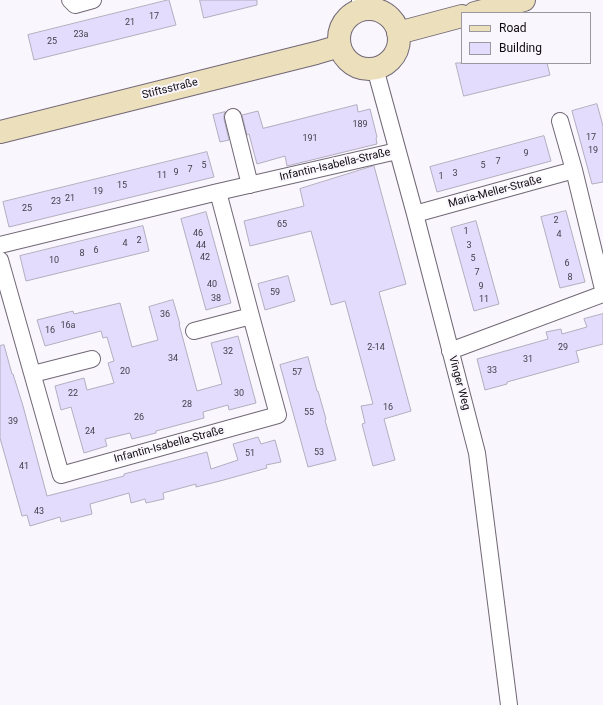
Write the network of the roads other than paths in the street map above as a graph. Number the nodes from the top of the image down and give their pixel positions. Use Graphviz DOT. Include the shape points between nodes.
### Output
graph roads {
  1 [pos="70,0"];
  2 [pos="93,0"];
  3 [pos="524,0"];
  4 [pos="361,5"];
  5 [pos="479,12"];
  6 [pos="461,16"];
  7 [pos="398,33"];
  8 [pos="340,46"];
  9 [pos="374,68"];
  10 [pos="233,117"];
  11 [pos="560,121"];
  12 [pos="0,132"];
  13 [pos="397,151"];
  14 [pos="574,170"];
  15 [pos="250,185"];
  16 [pos="218,192"];
  17 [pos="415,214"];
  18 [pos="0,245"];
  19 [pos="0,260"];
  20 [pos="603,289"];
  21 [pos="603,294"];
  22 [pos="251,316"];
  23 [pos="194,331"];
  24 [pos="450,351"];
  25 [pos="92,359"];
  26 [pos="33,374"];
  27 [pos="509,705"];
  1 -- 2 [label="street" via="75,4"];
  3 -- 5 [label="street"];
  4 -- 7 [label="street" via="388,16"];
  4 -- 8 [label="street" via="343,24 339,38"];
  6 -- 7 [label="street"];
  7 -- 9 [label="street" via="396,51 391,59"];
  8 -- 9 [label="street" via="343,54 353,64"];
  8 -- 12 [label="street, Stiftsstraße"];
  9 -- 13 [label="street, Vinger Weg"];
  10 -- 15 [label="street"];
  11 -- 14 [label="street"];
  13 -- 15 [label="street, Infantin-Isabella-Straße"];
  13 -- 17 [label="street, Vinger Weg"];
  14 -- 17 [label="street, Maria-Meller-Straße"];
  14 -- 20 [label="street"];
  15 -- 16 [label="street, Infantin-Isabella-Straße"];
  16 -- 18 [label="street, Infantin-Isabella-Straße"];
  16 -- 22 [label="street, Infantin-Isabella-Straße"];
  17 -- 24 [label="street, Vinger Weg"];
  19 -- 26 [label="street, Infantin-Isabella-Straße"];
  21 -- 24 [label="street"];
  22 -- 23 [label="street"];
  22 -- 26 [label="street, Infantin-Isabella-Straße" via="278,415 61,475"];
  24 -- 27 [label="street, Vinger Weg" via="478,452"];
  25 -- 26 [label="street"];
}
